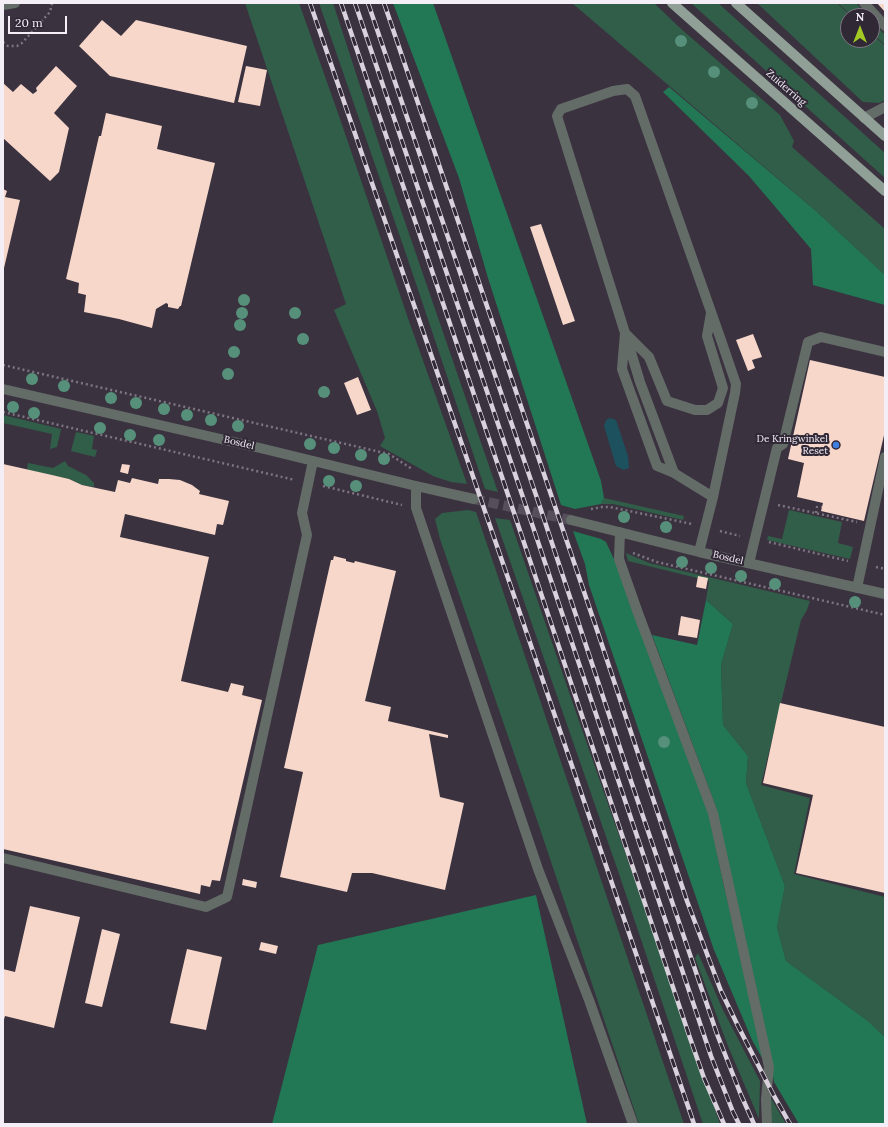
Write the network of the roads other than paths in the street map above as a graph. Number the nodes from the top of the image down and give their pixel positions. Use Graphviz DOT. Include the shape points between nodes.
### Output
graph roads {
  1 [pos="15,3"];
  2 [pos="672,3"];
  3 [pos="736,3"];
  4 [pos="864,3"];
  5 [pos="3,5"];
  6 [pos="885,26"];
  7 [pos="885,107"];
  8 [pos="864,118"];
  9 [pos="885,136"];
  10 [pos="885,191"];
  11 [pos="711,313"];
  12 [pos="625,333"];
  13 [pos="885,352"];
  14 [pos="3,389"];
  15 [pos="885,457"];
  16 [pos="313,461"];
  17 [pos="416,486"];
  18 [pos="713,497"];
  19 [pos="474,499"];
  20 [pos="571,520"];
  21 [pos="620,532"];
  22 [pos="699,552"];
  23 [pos="749,563"];
  24 [pos="857,588"];
  25 [pos="885,594"];
  26 [pos="3,858"];
  27 [pos="633,1124"];
  28 [pos="767,1124"];
  1 -- 5 [label="street"];
  2 -- 10 [label="main road, Zuiderring"];
  3 -- 8 [label="main road"];
  4 -- 6 [label="street"];
  7 -- 8 [label="street"];
  8 -- 9 [label="main road"];
  11 -- 12 [label="street" via="707,336 723,388 718,403 707,410 695,410 667,401 649,357"];
  11 -- 12 [label="street" via="635,96 627,89 613,90 561,109 557,116"];
  11 -- 18 [label="street" via="736,384"];
  12 -- 18 [label="street" via="622,369 657,466 674,473"];
  13 -- 23 [label="street" via="821,337 808,342 783,444 777,448"];
  14 -- 16 [label="street, Bosdel"];
  15 -- 24 [label="street"];
  16 -- 17 [label="street, Bosdel"];
  16 -- 26 [label="street" via="302,513 307,535 227,897 206,907"];
  17 -- 19 [label="street, Bosdel"];
  17 -- 27 [label="street" via="416,508 538,869 589,1000"];
  18 -- 22 [label="street"];
  20 -- 21 [label="street, Bosdel"];
  21 -- 22 [label="street, Bosdel"];
  21 -- 28 [label="street" via="619,559 713,813 769,1067"];
  22 -- 23 [label="street, Bosdel"];
  23 -- 24 [label="street, Bosdel"];
  24 -- 25 [label="street, Bosdel"];
}
